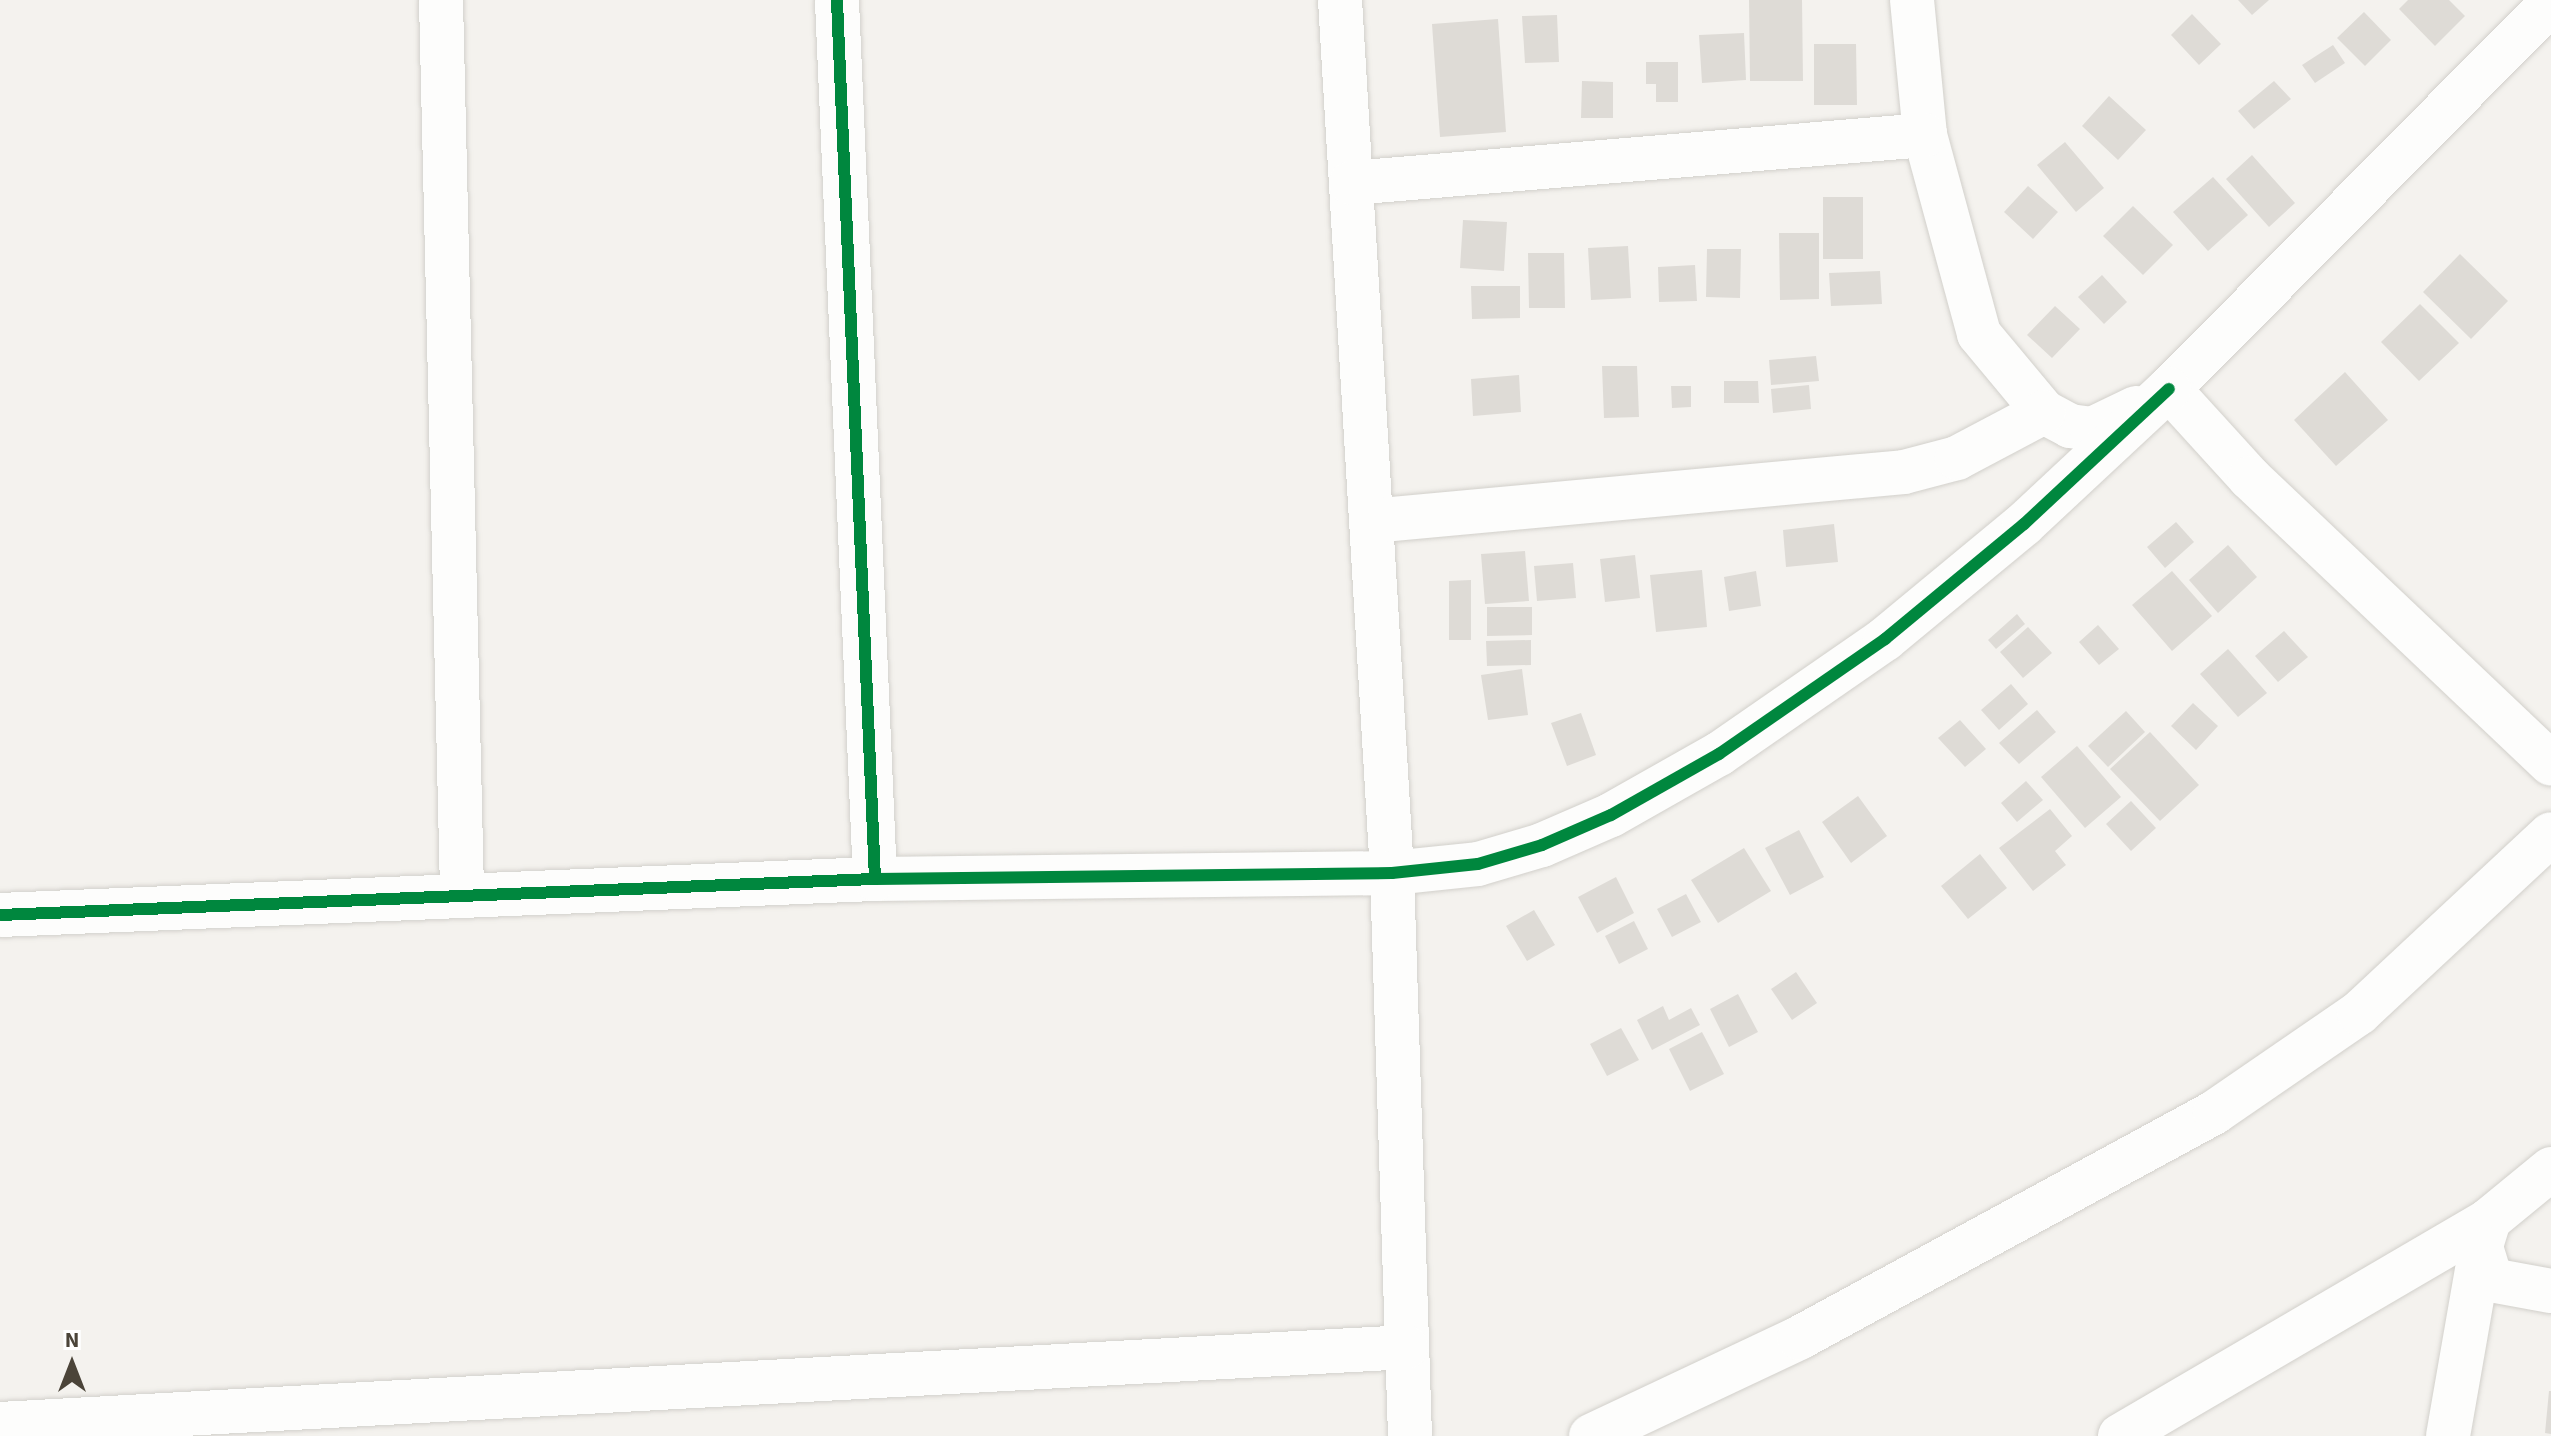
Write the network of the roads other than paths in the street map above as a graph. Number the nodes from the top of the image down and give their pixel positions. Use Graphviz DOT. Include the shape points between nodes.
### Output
graph roads {
  1 [pos="441,0"];
  2 [pos="837,0"];
  3 [pos="1340,0"];
  4 [pos="1912,0"];
  5 [pos="2551,3"];
  6 [pos="1925,135"];
  7 [pos="1351,183"];
  8 [pos="2169,389"];
  9 [pos="2044,412"];
  10 [pos="1371,521"];
  11 [pos="2551,764"];
  12 [pos="2551,834"];
  13 [pos="1392,873"];
  14 [pos="875,879"];
  15 [pos="462,893"];
  16 [pos="0,915"];
  17 [pos="2551,1169"];
  18 [pos="2485,1234"];
  19 [pos="2551,1291"];
  20 [pos="1406,1347"];
  21 [pos="0,1424"];
  22 [pos="1410,1436"];
  23 [pos="1591,1436"];
  24 [pos="2120,1436"];
  25 [pos="2448,1436"];
  1 -- 15 [label="street"];
  2 -- 14 [label="street"];
  3 -- 7 [label="street"];
  4 -- 6 [label="street"];
  5 -- 8 [label="street"];
  6 -- 7 [label="street"];
  6 -- 9 [label="street" via="1979,334"];
  7 -- 10 [label="street"];
  8 -- 9 [label="street" via="2092,429 2070,426"];
  8 -- 11 [label="street" via="2250,478"];
  8 -- 13 [label="street" via="2024,524 1885,639 1719,754 1611,815 1542,845 1478,864"];
  9 -- 10 [label="street" via="1957,458 1904,472"];
  10 -- 13 [label="street"];
  12 -- 23 [label="street" via="2359,1013 2215,1112 1799,1338"];
  13 -- 14 [label="street"];
  13 -- 20 [label="street"];
  14 -- 15 [label="street"];
  15 -- 16 [label="street"];
  17 -- 18 [label="street"];
  18 -- 19 [label="street" via="2491,1280 2501,1286"];
  18 -- 24 [label="street"];
  18 -- 25 [label="street"];
  20 -- 21 [label="street"];
  20 -- 22 [label="street"];
}
